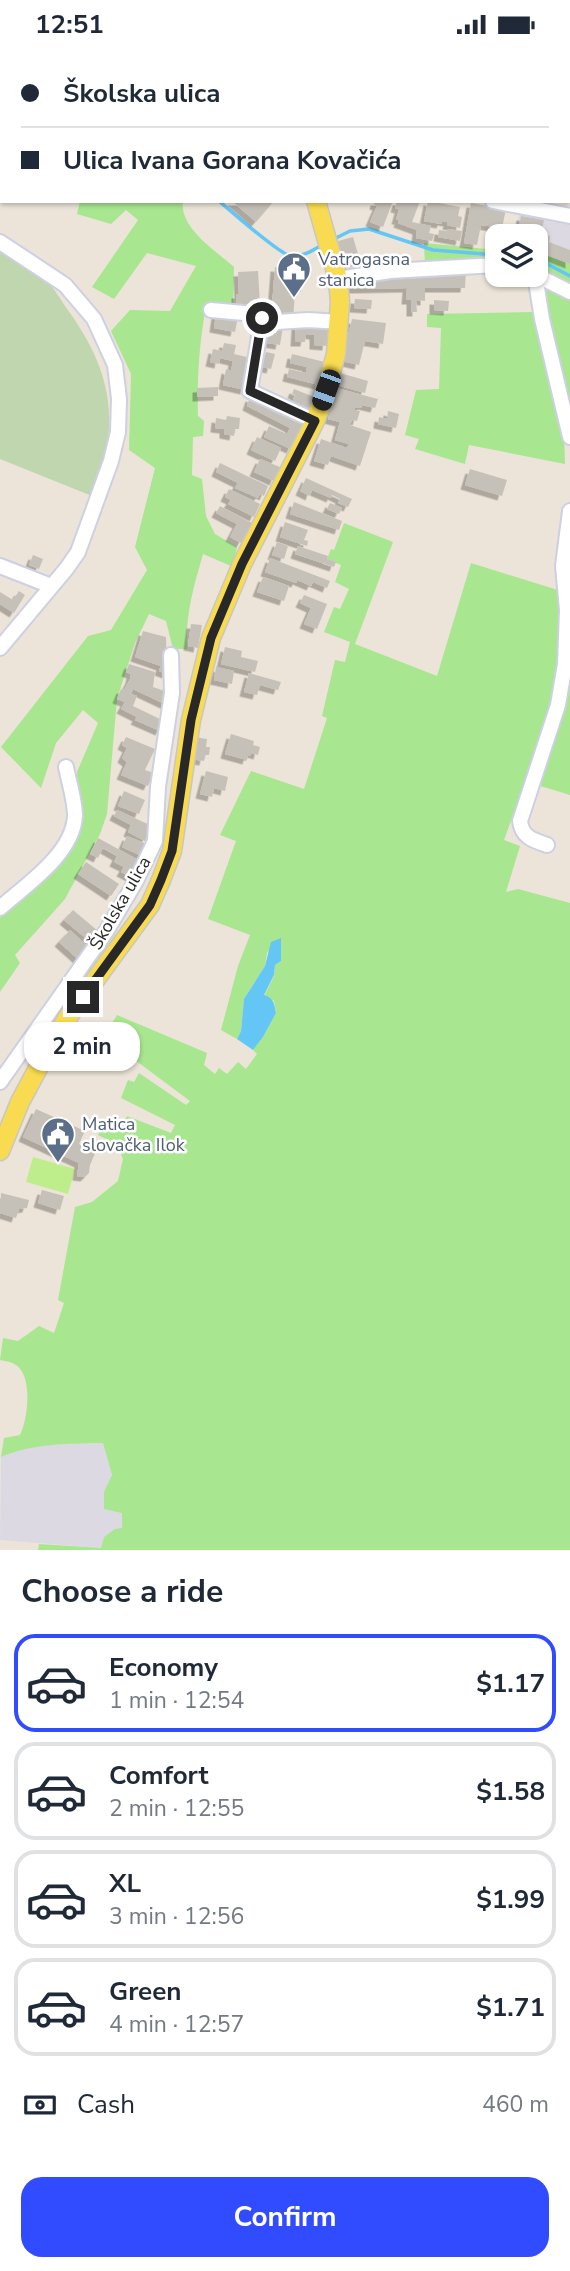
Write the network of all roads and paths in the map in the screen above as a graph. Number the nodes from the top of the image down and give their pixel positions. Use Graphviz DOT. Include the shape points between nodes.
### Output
graph roads {
  1 [pos="317,203"];
  2 [pos="503,203"];
  3 [pos="570,216"];
  4 [pos="0,242"];
  5 [pos="485,266"];
  6 [pos="338,279"];
  7 [pos="548,281"];
  8 [pos="537,287"];
  9 [pos="570,292"];
  10 [pos="211,310"];
  11 [pos="262,318"];
  12 [pos="340,322"];
  13 [pos="315,421"];
  14 [pos="570,437"];
  15 [pos="570,511"];
  16 [pos="0,566"];
  17 [pos="51,586"];
  18 [pos="0,648"];
  19 [pos="171,655"];
  20 [pos="66,767"];
  21 [pos="547,845"];
  22 [pos="0,908"];
  23 [pos="0,1082"];
  24 [pos="0,1150"];
  1 -- 6 [label="main road"];
  2 -- 3 [label="street"];
  4 -- 17 [label="street" via="65,285 94,319 115,365 118,432 111,461 78,552"];
  5 -- 6 [label="street"];
  6 -- 12 [label="main road"];
  7 -- 9 [label="street"];
  8 -- 14 [label="street"];
  10 -- 11 [label="street"];
  11 -- 12 [label="street"];
  11 -- 13 [label="street" via="250,391"];
  12 -- 13 [label="main road" via="336,354"];
  13 -- 24 [label="main road" via="242,564 211,638 191,720 172,851 161,880 150,905 44,1057"];
  15 -- 21 [label="street" via="564,566 565,664 558,705 520,821 525,836"];
  16 -- 17 [label="street"];
  17 -- 18 [label="street"];
  19 -- 23 [label="street, Školska ulica" via="172,693 155,841 107,930"];
  20 -- 22 [label="street" via="75,815 69,840 54,860"];
}
